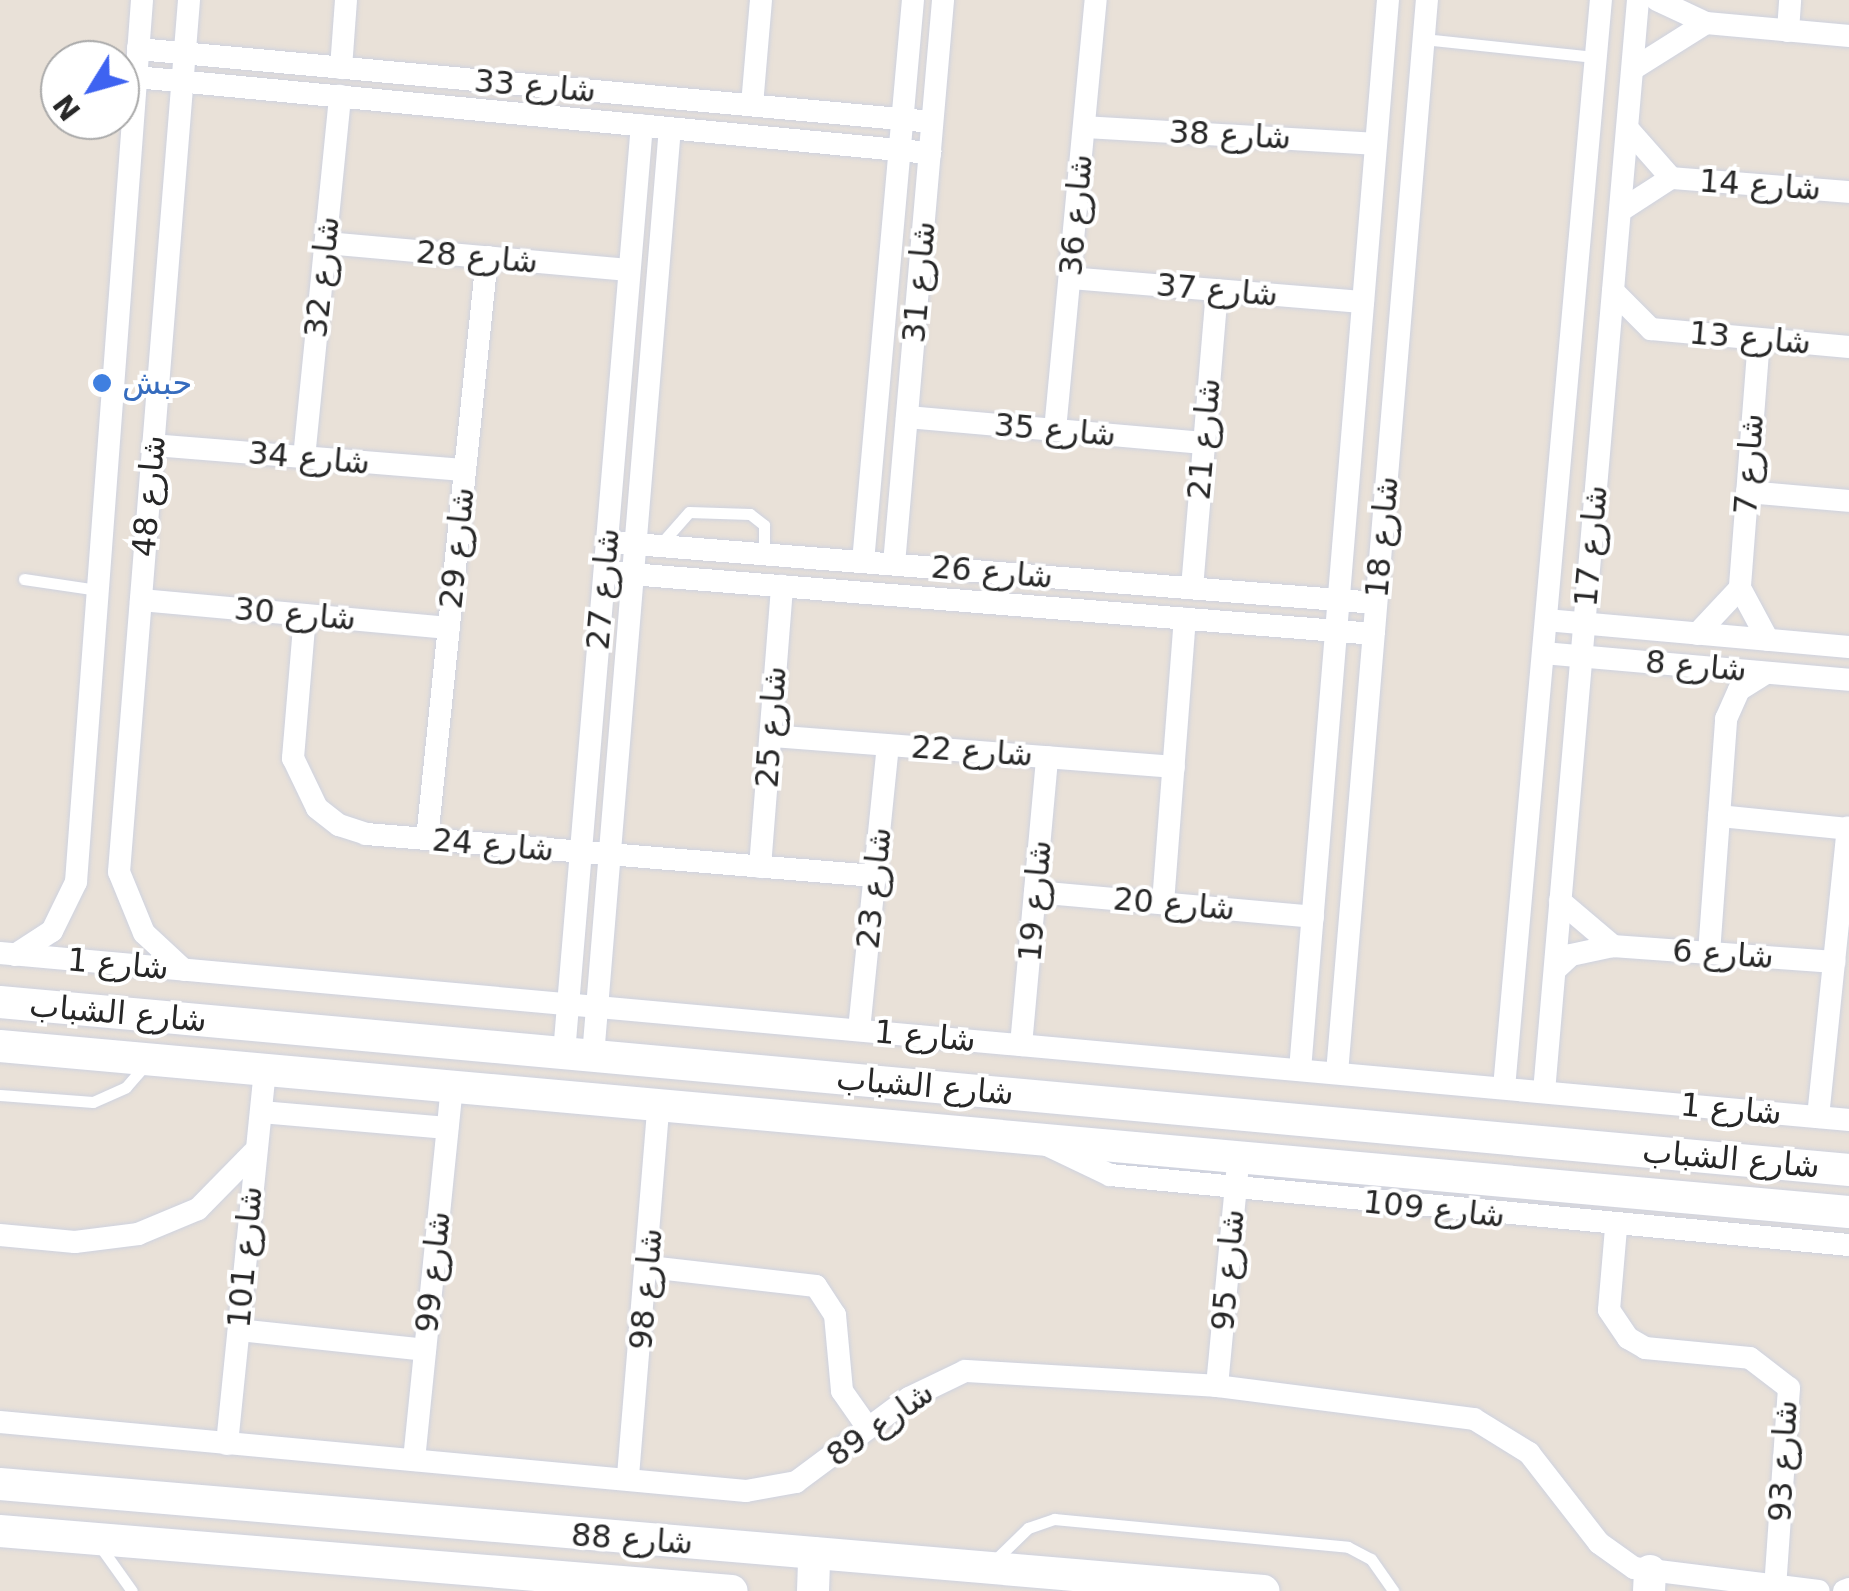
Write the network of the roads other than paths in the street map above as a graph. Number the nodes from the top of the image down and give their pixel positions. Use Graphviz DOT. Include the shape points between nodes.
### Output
graph roads {
  1 [pos="142,0"];
  2 [pos="188,0"];
  3 [pos="346,0"];
  4 [pos="762,0"];
  5 [pos="913,0"];
  6 [pos="943,0"];
  7 [pos="1096,0"];
  8 [pos="1388,0"];
  9 [pos="1427,0"];
  10 [pos="1601,0"];
  11 [pos="1638,0"];
  12 [pos="1657,0"];
  13 [pos="1790,0"];
  14 [pos="1706,24"];
  15 [pos="1788,30"];
  16 [pos="1849,36"];
  17 [pos="1424,39"];
  18 [pos="139,40"];
  19 [pos="140,50"];
  20 [pos="184,54"];
  21 [pos="1596,57"];
  22 [pos="340,68"];
  23 [pos="1632,69"];
  24 [pos="140,76"];
  25 [pos="182,81"];
  26 [pos="340,96"];
  27 [pos="752,105"];
  28 [pos="902,119"];
  29 [pos="932,122"];
  30 [pos="642,125"];
  31 [pos="1084,126"];
  32 [pos="670,128"];
  33 [pos="1628,128"];
  34 [pos="131,140"];
  35 [pos="1376,144"];
  36 [pos="900,150"];
  37 [pos="930,153"];
  38 [pos="1671,178"];
  39 [pos="1849,192"];
  40 [pos="1620,211"];
  41 [pos="326,244"];
  42 [pos="488,258"];
  43 [pos="630,270"];
  44 [pos="1070,278"];
  45 [pos="1217,290"];
  46 [pos="1613,291"];
  47 [pos="1363,302"];
  48 [pos="1651,330"];
  49 [pos="1759,339"];
  50 [pos="1849,347"];
  51 [pos="1608,357"];
  52 [pos="907,416"];
  53 [pos="1056,430"];
  54 [pos="1204,443"];
  55 [pos="153,446"];
  56 [pos="304,458"];
  57 [pos="465,470"];
  58 [pos="1748,492"];
  59 [pos="1849,501"];
  60 [pos="607,542"];
  61 [pos="647,545"];
  62 [pos="764,554"];
  63 [pos="863,562"];
  64 [pos="894,564"];
  65 [pos="604,572"];
  66 [pos="633,574"];
  67 [pos="24,578"];
  68 [pos="782,586"];
  69 [pos="1192,588"];
  70 [pos="1740,588"];
  71 [pos="98,590"];
  72 [pos="141,600"];
  73 [pos="1339,600"];
  74 [pos="1376,604"];
  75 [pos="306,615"];
  76 [pos="1185,619"];
  77 [pos="1546,620"];
  78 [pos="1584,624"];
  79 [pos="449,628"];
  80 [pos="1336,631"];
  81 [pos="1374,634"];
  82 [pos="1697,634"];
  83 [pos="1768,640"];
  84 [pos="1849,647"];
  85 [pos="1543,652"];
  86 [pos="1582,656"];
  87 [pos="1694,666"];
  88 [pos="1766,673"];
  89 [pos="1849,680"];
  90 [pos="1726,719"];
  91 [pos="771,736"];
  92 [pos="888,745"];
  93 [pos="1048,757"];
  94 [pos="1174,767"];
  95 [pos="1719,816"];
  96 [pos="1848,828"];
  97 [pos="427,839"];
  98 [pos="581,852"];
  99 [pos="610,854"];
  100 [pos="760,867"];
  101 [pos="874,876"];
  102 [pos="1036,892"];
  103 [pos="1560,901"];
  104 [pos="1162,903"];
  105 [pos="1312,917"];
  106 [pos="1613,946"];
  107 [pos="1709,952"];
  108 [pos="8,954"];
  109 [pos="1834,962"];
  110 [pos="184,970"];
  111 [pos="1555,970"];
  112 [pos="0,1002"];
  113 [pos="568,1004"];
  114 [pos="598,1007"];
  115 [pos="144,1015"];
  116 [pos="860,1030"];
  117 [pos="1021,1045"];
  118 [pos="0,1046"];
  119 [pos="579,1055"];
  120 [pos="144,1058"];
  121 [pos="266,1070"];
  122 [pos="1300,1070"];
  123 [pos="1336,1074"];
  124 [pos="452,1084"];
  125 [pos="1504,1088"];
  126 [pos="1544,1092"];
  127 [pos="0,1095"];
  128 [pos="659,1102"];
  129 [pos="1173,1108"];
  130 [pos="261,1112"];
  131 [pos="1818,1117"];
  132 [pos="1849,1120"];
  133 [pos="448,1128"];
  134 [pos="1029,1134"];
  135 [pos="1172,1147"];
  136 [pos="255,1150"];
  137 [pos="1238,1155"];
  138 [pos="1849,1170"];
  139 [pos="1236,1188"];
  140 [pos="1849,1212"];
  141 [pos="1616,1228"];
  142 [pos="0,1236"];
  143 [pos="1849,1245"];
  144 [pos="649,1267"];
  145 [pos="239,1330"];
  146 [pos="425,1350"];
  147 [pos="1217,1386"];
  148 [pos="0,1422"];
  149 [pos="868,1428"];
  150 [pos="227,1444"];
  151 [pos="414,1460"];
  152 [pos="628,1476"];
  153 [pos="0,1484"];
  154 [pos="0,1530"];
  155 [pos="96,1541"];
  156 [pos="814,1553"];
  157 [pos="990,1567"];
  158 [pos="1649,1581"];
  159 [pos="1775,1587"];
  160 [pos="132,1591"];
  161 [pos="732,1591"];
  162 [pos="813,1591"];
  163 [pos="1264,1591"];
  164 [pos="1393,1591"];
  165 [pos="1819,1591"];
  1 -- 18 [label="street, شارع 48"];
  2 -- 20 [label="street, شارع 48"];
  3 -- 22 [label="street"];
  4 -- 27 [label="street"];
  5 -- 28 [label="street, شارع 31"];
  6 -- 29 [label="street, شارع 31"];
  7 -- 31 [label="street, شارع 36"];
  8 -- 35 [label="street, شارع 18"];
  9 -- 17 [label="street, شارع 18"];
  10 -- 21 [label="street, شارع 17"];
  11 -- 23 [label="street, شارع 17"];
  12 -- 14 [label="street"];
  13 -- 15 [label="street"];
  14 -- 15 [label="street"];
  14 -- 23 [label="street" via="1666,41"];
  15 -- 16 [label="street"];
  17 -- 21 [label="lane"];
  17 -- 74 [label="street, شارع 18"];
  19 -- 20 [label="street, شارع 33"];
  20 -- 22 [label="street, شارع 33"];
  20 -- 25 [label="street, شارع 48"];
  21 -- 77 [label="street, شارع 17"];
  22 -- 27 [label="street, شارع 33"];
  23 -- 33 [label="street, شارع 17"];
  24 -- 25 [label="street, شارع 33"];
  25 -- 26 [label="street, شارع 33"];
  25 -- 55 [label="street, شارع 48"];
  26 -- 30 [label="street, شارع 33"];
  26 -- 41 [label="street, شارع 32"];
  27 -- 28 [label="street, شارع 33"];
  28 -- 29 [label="street, شارع 33"];
  28 -- 36 [label="street, شارع 31"];
  29 -- 37 [label="street, شارع 31"];
  30 -- 32 [label="street, شارع 33"];
  30 -- 43 [label="street, شارع 27"];
  31 -- 35 [label="street, شارع 38"];
  31 -- 44 [label="street, شارع 36"];
  32 -- 36 [label="street, شارع 33"];
  32 -- 61 [label="street, شارع 27"];
  33 -- 38 [label="street, شارع 14"];
  33 -- 40 [label="street, شارع 17"];
  34 -- 71 [label="street, شارع 48"];
  35 -- 47 [label="street, شارع 18"];
  36 -- 37 [label="street, شارع 33"];
  36 -- 63 [label="street, شارع 31"];
  37 -- 52 [label="street, شارع 31"];
  38 -- 39 [label="street, شارع 14"];
  38 -- 40 [label="street, شارع 14"];
  40 -- 46 [label="street, شارع 17"];
  41 -- 42 [label="street, شارع 28"];
  41 -- 56 [label="street, شارع 32"];
  42 -- 43 [label="street, شارع 28"];
  42 -- 57 [label="street, شارع 29"];
  43 -- 60 [label="street, شارع 27"];
  44 -- 45 [label="street, شارع 37"];
  44 -- 53 [label="street, شارع 36"];
  45 -- 47 [label="street, شارع 37"];
  45 -- 54 [label="street, شارع 21"];
  46 -- 48 [label="street, شارع 13"];
  46 -- 51 [label="street, شارع 17"];
  47 -- 73 [label="street, شارع 18"];
  48 -- 49 [label="street, شارع 13"];
  48 -- 51 [label="street, شارع 13"];
  49 -- 50 [label="street, شارع 13"];
  49 -- 58 [label="street, شارع 7"];
  51 -- 78 [label="street, شارع 17"];
  52 -- 53 [label="street, شارع 35"];
  52 -- 64 [label="street, شارع 31"];
  53 -- 54 [label="street, شارع 35"];
  54 -- 69 [label="street, شارع 21"];
  55 -- 56 [label="street, شارع 34"];
  55 -- 72 [label="street, شارع 48"];
  56 -- 57 [label="street, شارع 34"];
  57 -- 79 [label="street, شارع 29"];
  58 -- 59 [label="street"];
  58 -- 70 [label="street, شارع 7"];
  60 -- 61 [label="street, شارع 26"];
  60 -- 65 [label="street, شارع 27"];
  61 -- 62 [label="street, شارع 26"];
  61 -- 62 [label="lane" via="689,512 750,514 764,526"];
  61 -- 66 [label="street, شارع 27"];
  62 -- 63 [label="street, شارع 26"];
  63 -- 64 [label="street, شارع 26"];
  64 -- 69 [label="street, شارع 26"];
  65 -- 66 [label="street, شارع 26"];
  65 -- 98 [label="street, شارع 27"];
  66 -- 68 [label="street, شارع 26"];
  66 -- 99 [label="street, شارع 27"];
  67 -- 71 [label="lane"];
  68 -- 76 [label="street, شارع 26"];
  68 -- 91 [label="street, شارع 25"];
  69 -- 73 [label="street, شارع 26"];
  70 -- 82 [label="street"];
  70 -- 83 [label="street"];
  71 -- 108 [label="street, شارع 48" via="76,882 52,931"];
  72 -- 75 [label="street, شارع 30"];
  72 -- 110 [label="street, شارع 48" via="119,872 144,933"];
  73 -- 74 [label="street, شارع 26"];
  73 -- 80 [label="street, شارع 18"];
  74 -- 81 [label="street, شارع 18"];
  75 -- 79 [label="street, شارع 30"];
  75 -- 97 [label="street, شارع 24" via="293,758 301,784 339,824"];
  76 -- 80 [label="street, شارع 26"];
  76 -- 94 [label="street"];
  77 -- 78 [label="street, شارع 8"];
  77 -- 85 [label="street, شارع 17"];
  78 -- 82 [label="street, شارع 8"];
  78 -- 86 [label="street, شارع 17"];
  79 -- 97 [label="street, شارع 29"];
  80 -- 81 [label="street, شارع 26"];
  80 -- 105 [label="street, شارع 18"];
  81 -- 123 [label="street, شارع 18"];
  82 -- 83 [label="street, شارع 8"];
  83 -- 84 [label="street, شارع 8"];
  85 -- 86 [label="street, شارع 8"];
  85 -- 125 [label="street, شارع 17"];
  86 -- 87 [label="street, شارع 8"];
  86 -- 103 [label="street, شارع 17"];
  87 -- 88 [label="street, شارع 8"];
  87 -- 90 [label="street"];
  88 -- 89 [label="street, شارع 8"];
  88 -- 90 [label="street" via="1739,690"];
  90 -- 95 [label="street"];
  91 -- 92 [label="street, شارع 22"];
  91 -- 100 [label="street, شارع 25"];
  92 -- 93 [label="street, شارع 22"];
  92 -- 101 [label="street, شارع 23"];
  93 -- 94 [label="street, شارع 22"];
  93 -- 102 [label="street, شارع 19"];
  94 -- 104 [label="street"];
  95 -- 96 [label="street"];
  95 -- 107 [label="street"];
  96 -- 109 [label="street"];
  97 -- 98 [label="street, شارع 24"];
  98 -- 99 [label="street, شارع 24"];
  98 -- 113 [label="street, شارع 27"];
  99 -- 100 [label="street, شارع 24"];
  99 -- 114 [label="street, شارع 27"];
  100 -- 101 [label="street, شارع 24"];
  101 -- 116 [label="street, شارع 23"];
  102 -- 104 [label="street, شارع 20"];
  102 -- 117 [label="street, شارع 19"];
  103 -- 106 [label="street"];
  103 -- 111 [label="street, شارع 17"];
  104 -- 105 [label="street, شارع 20"];
  105 -- 122 [label="street, شارع 18"];
  106 -- 107 [label="street, شارع 6"];
  106 -- 111 [label="street, شارع 6" via="1571,955"];
  107 -- 109 [label="street, شارع 6"];
  108 -- 110 [label="street, شارع 1"];
  109 -- 131 [label="street"];
  110 -- 113 [label="street, شارع 1"];
  111 -- 126 [label="street, شارع 17"];
  112 -- 115 [label="street, شارع الشباب"];
  113 -- 114 [label="street, شارع 1"];
  113 -- 119 [label="street, شارع 27"];
  114 -- 116 [label="street, شارع 1"];
  114 -- 119 [label="street, شارع 27"];
  115 -- 119 [label="street, شارع الشباب"];
  115 -- 120 [label="street"];
  116 -- 117 [label="street, شارع 1"];
  117 -- 122 [label="street, شارع 1"];
  118 -- 120 [label="street, شارع الشباب"];
  119 -- 129 [label="street, شارع الشباب"];
  120 -- 121 [label="street, شارع الشباب"];
  120 -- 127 [label="lane" via="126,1087 93,1102"];
  121 -- 124 [label="street, شارع الشباب"];
  121 -- 130 [label="street, شارع 101"];
  122 -- 123 [label="street, شارع 1"];
  123 -- 125 [label="street, شارع 1"];
  124 -- 128 [label="street, شارع الشباب"];
  124 -- 133 [label="street, شارع 99"];
  125 -- 126 [label="street, شارع 1"];
  126 -- 131 [label="street, شارع 1"];
  128 -- 134 [label="street, شارع الشباب"];
  128 -- 144 [label="street, شارع 98"];
  129 -- 135 [label="street"];
  129 -- 138 [label="street, شارع الشباب"];
  130 -- 133 [label="street"];
  130 -- 136 [label="street, شارع 101"];
  131 -- 132 [label="street, شارع 1"];
  133 -- 146 [label="street, شارع 99"];
  134 -- 135 [label="street, شارع الشباب"];
  134 -- 139 [label="street, شارع 109" via="1110,1175"];
  135 -- 137 [label="street, شارع الشباب"];
  136 -- 142 [label="street" via="210,1201 138,1234 75,1242"];
  136 -- 145 [label="street, شارع 101"];
  137 -- 139 [label="street, شارع 95"];
  137 -- 140 [label="street, شارع الشباب"];
  139 -- 141 [label="street, شارع 109"];
  139 -- 147 [label="street, شارع 95"];
  141 -- 143 [label="street, شارع 109"];
  141 -- 159 [label="street, شارع 93" via="1609,1310 1628,1338 1645,1348 1750,1358 1789,1388"];
  144 -- 149 [label="street" via="816,1286 835,1315 842,1391"];
  144 -- 152 [label="street, شارع 98"];
  145 -- 146 [label="street"];
  145 -- 150 [label="street, شارع 101"];
  146 -- 151 [label="street, شارع 99"];
  147 -- 149 [label="street, شارع 89" via="990,1368 940,1381"];
  147 -- 158 [label="street, شارع 89" via="1474,1419 1529,1453 1615,1558"];
  148 -- 150 [label="street, شارع 89"];
  149 -- 152 [label="street, شارع 89" via="819,1468 769,1490"];
  150 -- 151 [label="street, شارع 89"];
  151 -- 152 [label="street, شارع 89"];
  153 -- 156 [label="street, شارع 88"];
  154 -- 155 [label="street, شارع 88"];
  155 -- 160 [label="lane"];
  155 -- 161 [label="street, شارع 88"];
  156 -- 157 [label="street, شارع 88"];
  156 -- 162 [label="street"];
  157 -- 163 [label="street, شارع 88"];
  157 -- 164 [label="lane" via="1017,1536 1054,1518 1348,1548 1372,1559"];
  158 -- 159 [label="street, شارع 89"];
  159 -- 165 [label="street, شارع 89"];
}
